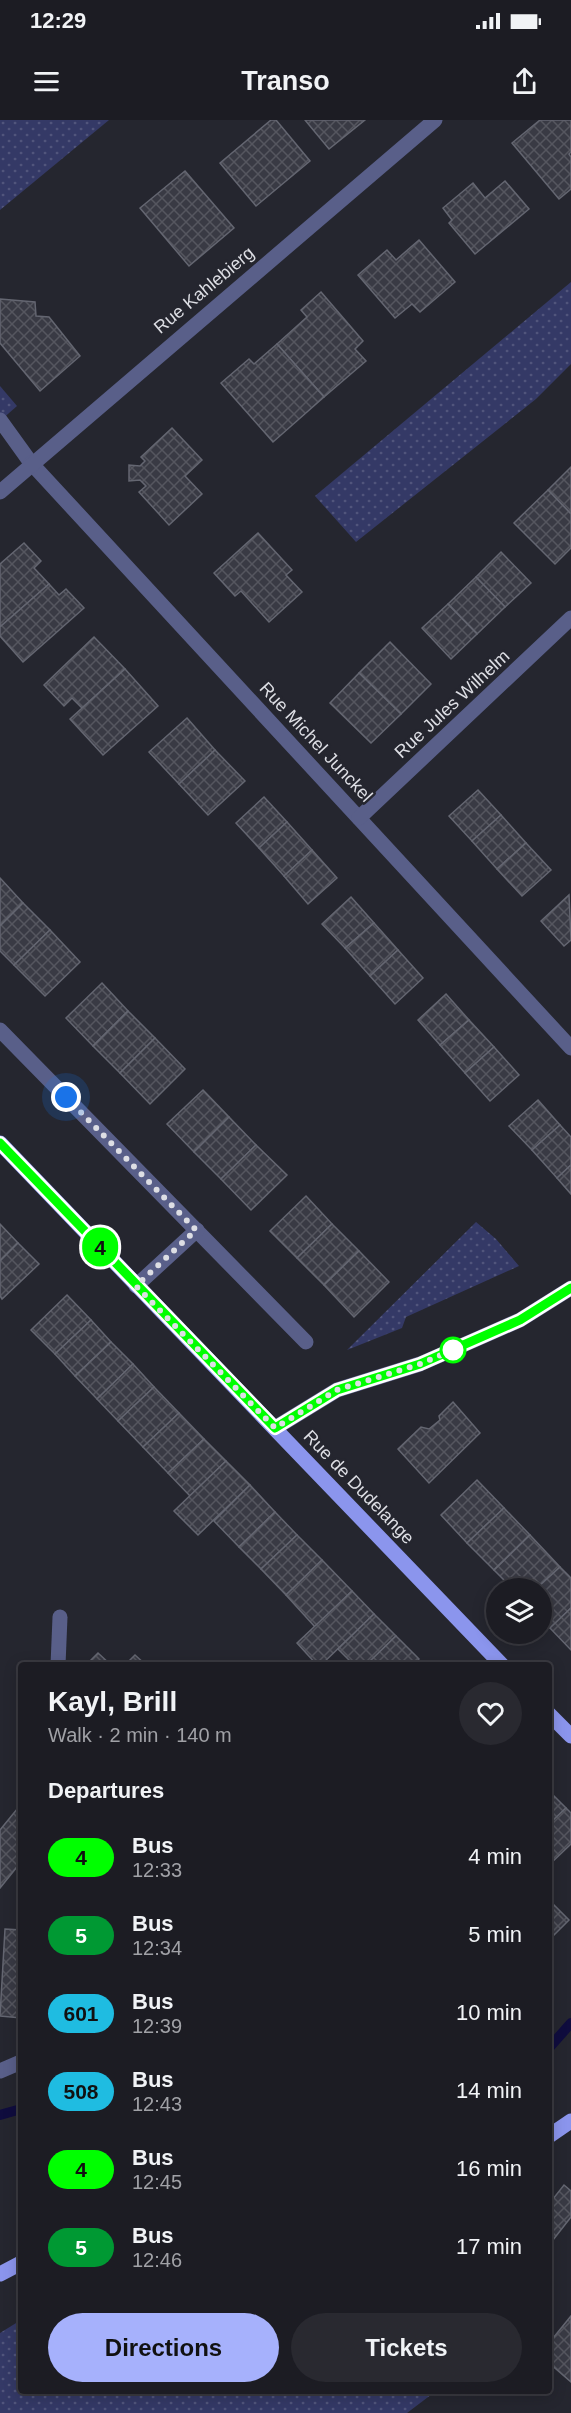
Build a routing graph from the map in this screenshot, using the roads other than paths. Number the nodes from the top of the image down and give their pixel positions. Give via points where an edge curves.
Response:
1 (435, 120) edge
2 (0, 420) edge
3 (31, 463) junction
4 (0, 492) edge
5 (571, 618) edge
6 (359, 818) junction
7 (0, 1030) edge
8 (571, 1048) edge
9 (0, 1143) edge
10 (196, 1230) junction
11 (136, 1286) junction
12 (571, 1288) edge
13 (306, 1342) dead end
14 (275, 1428) junction
15 (60, 1617) dead end
16 (58, 1662) edge
17 (499, 1662) edge
18 (552, 1717) edge
19 (571, 1737) edge
20 (18, 2063) edge
21 (0, 2071) edge
22 (571, 2121) edge
23 (552, 2134) edge
24 (18, 2265) edge
25 (0, 2274) edge

1 - 3 street, Rue Kahlebierg
2 - 3 street, Rue Michel Junckel
3 - 4 street, Rue Kahlebierg
3 - 6 street, Rue Michel Junckel
5 - 6 street, Rue Jules Wilhelm
6 - 8 street, Rue Michel Junckel
7 - 10 street
9 - 11 main road, Rue de Dudelange
10 - 11 street
10 - 13 street
11 - 14 main road, Rue de Dudelange
12 - 14 street via 520,1320 420,1364 337,1390
14 - 17 main road, Rue de Dudelange
15 - 16 street
18 - 19 main road
20 - 21 street
22 - 23 main road
24 - 25 main road

